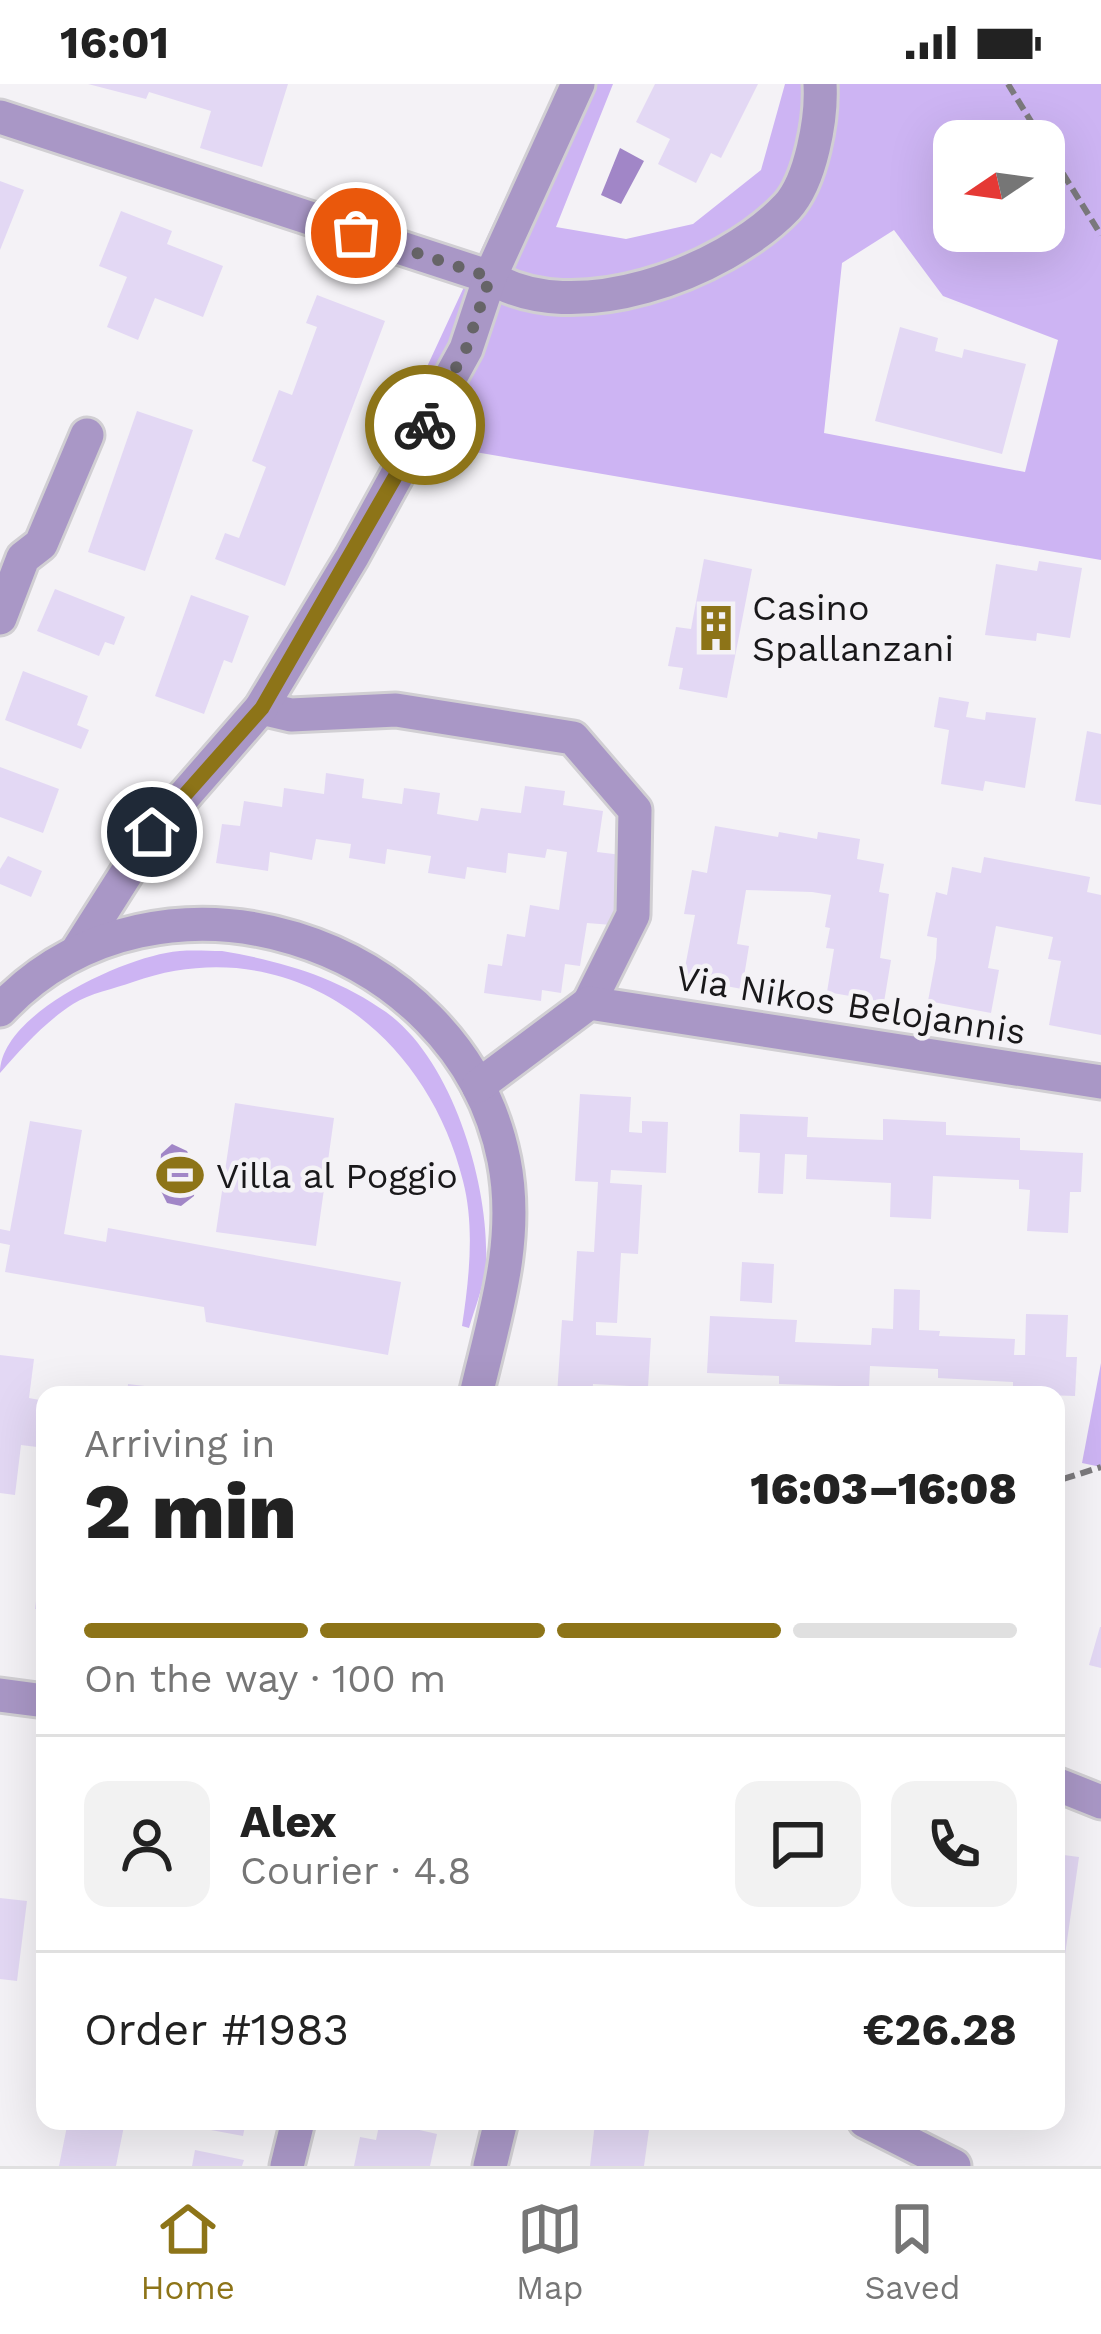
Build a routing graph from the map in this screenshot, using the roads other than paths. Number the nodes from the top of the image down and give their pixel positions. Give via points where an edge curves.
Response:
1 (578, 84) edge
2 (820, 84) edge
3 (0, 117) edge
4 (490, 277) junction
5 (87, 435) dead end
6 (12, 554) edge
7 (0, 618) edge
8 (262, 708) junction
9 (79, 949) junction
10 (589, 1003) junction
11 (0, 1010) edge
12 (1101, 1082) edge
13 (478, 1087) junction
14 (478, 1386) edge
15 (0, 1694) edge
16 (36, 1700) edge
17 (1065, 1788) edge
18 (1101, 1802) edge
19 (296, 2130) edge
20 (499, 2130) edge
21 (883, 2130) edge
22 (287, 2166) edge
23 (490, 2166) edge
24 (954, 2166) edge

1 - 4 street
2 - 4 street via 822,123 790,205 718,258 608,298 516,294
3 - 4 street
4 - 8 street via 466,349
5 - 6 street via 41,544
6 - 7 street
8 - 9 street via 152,832
8 - 10 street via 291,715 396,710 573,738 635,810 633,915
9 - 11 street
9 - 13 street via 178,923 219,922 311,941 421,1010
10 - 12 street, Via Nikos Belojannis
10 - 13 street
13 - 14 street via 504,1160 510,1210 508,1257
15 - 16 street
17 - 18 street
19 - 22 street
20 - 23 street
21 - 24 street

